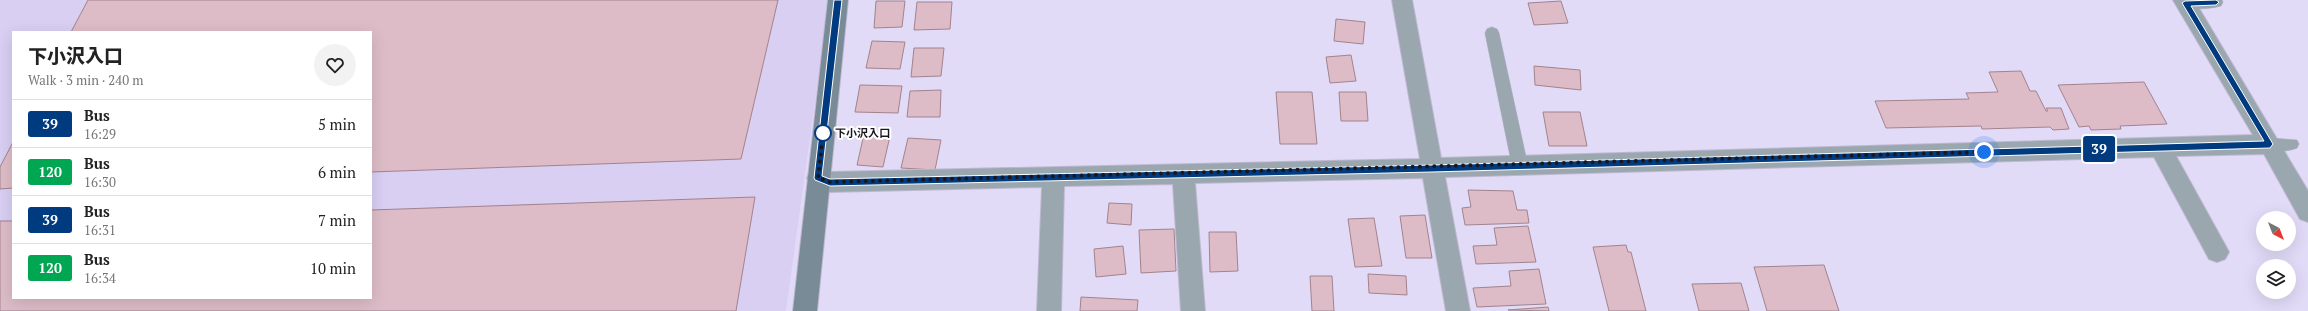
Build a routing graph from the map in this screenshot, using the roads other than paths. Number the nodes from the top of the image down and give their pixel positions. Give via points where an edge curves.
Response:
1 (838, 0) edge
2 (1402, 0) edge
3 (2184, 2) edge
4 (2216, 2) dead end
5 (1492, 33) dead end
6 (2270, 144) junction
7 (2292, 144) dead end
8 (2160, 147) junction
9 (1520, 166) junction
10 (1432, 168) junction
11 (1183, 174) junction
12 (1053, 177) junction
13 (818, 178) junction
14 (2308, 212) edge
15 (2217, 252) dead end
16 (805, 311) edge
17 (1049, 311) edge
18 (1193, 311) edge
19 (1458, 311) edge

1 - 13 street
2 - 10 street
3 - 4 lane
3 - 6 street
5 - 9 lane
6 - 7 lane
6 - 8 street
6 - 14 street
8 - 9 street
8 - 15 street
9 - 10 street
10 - 11 street
10 - 19 street
11 - 12 street
11 - 18 street
12 - 13 street via 830,182
12 - 17 street
13 - 16 street via 819,189

